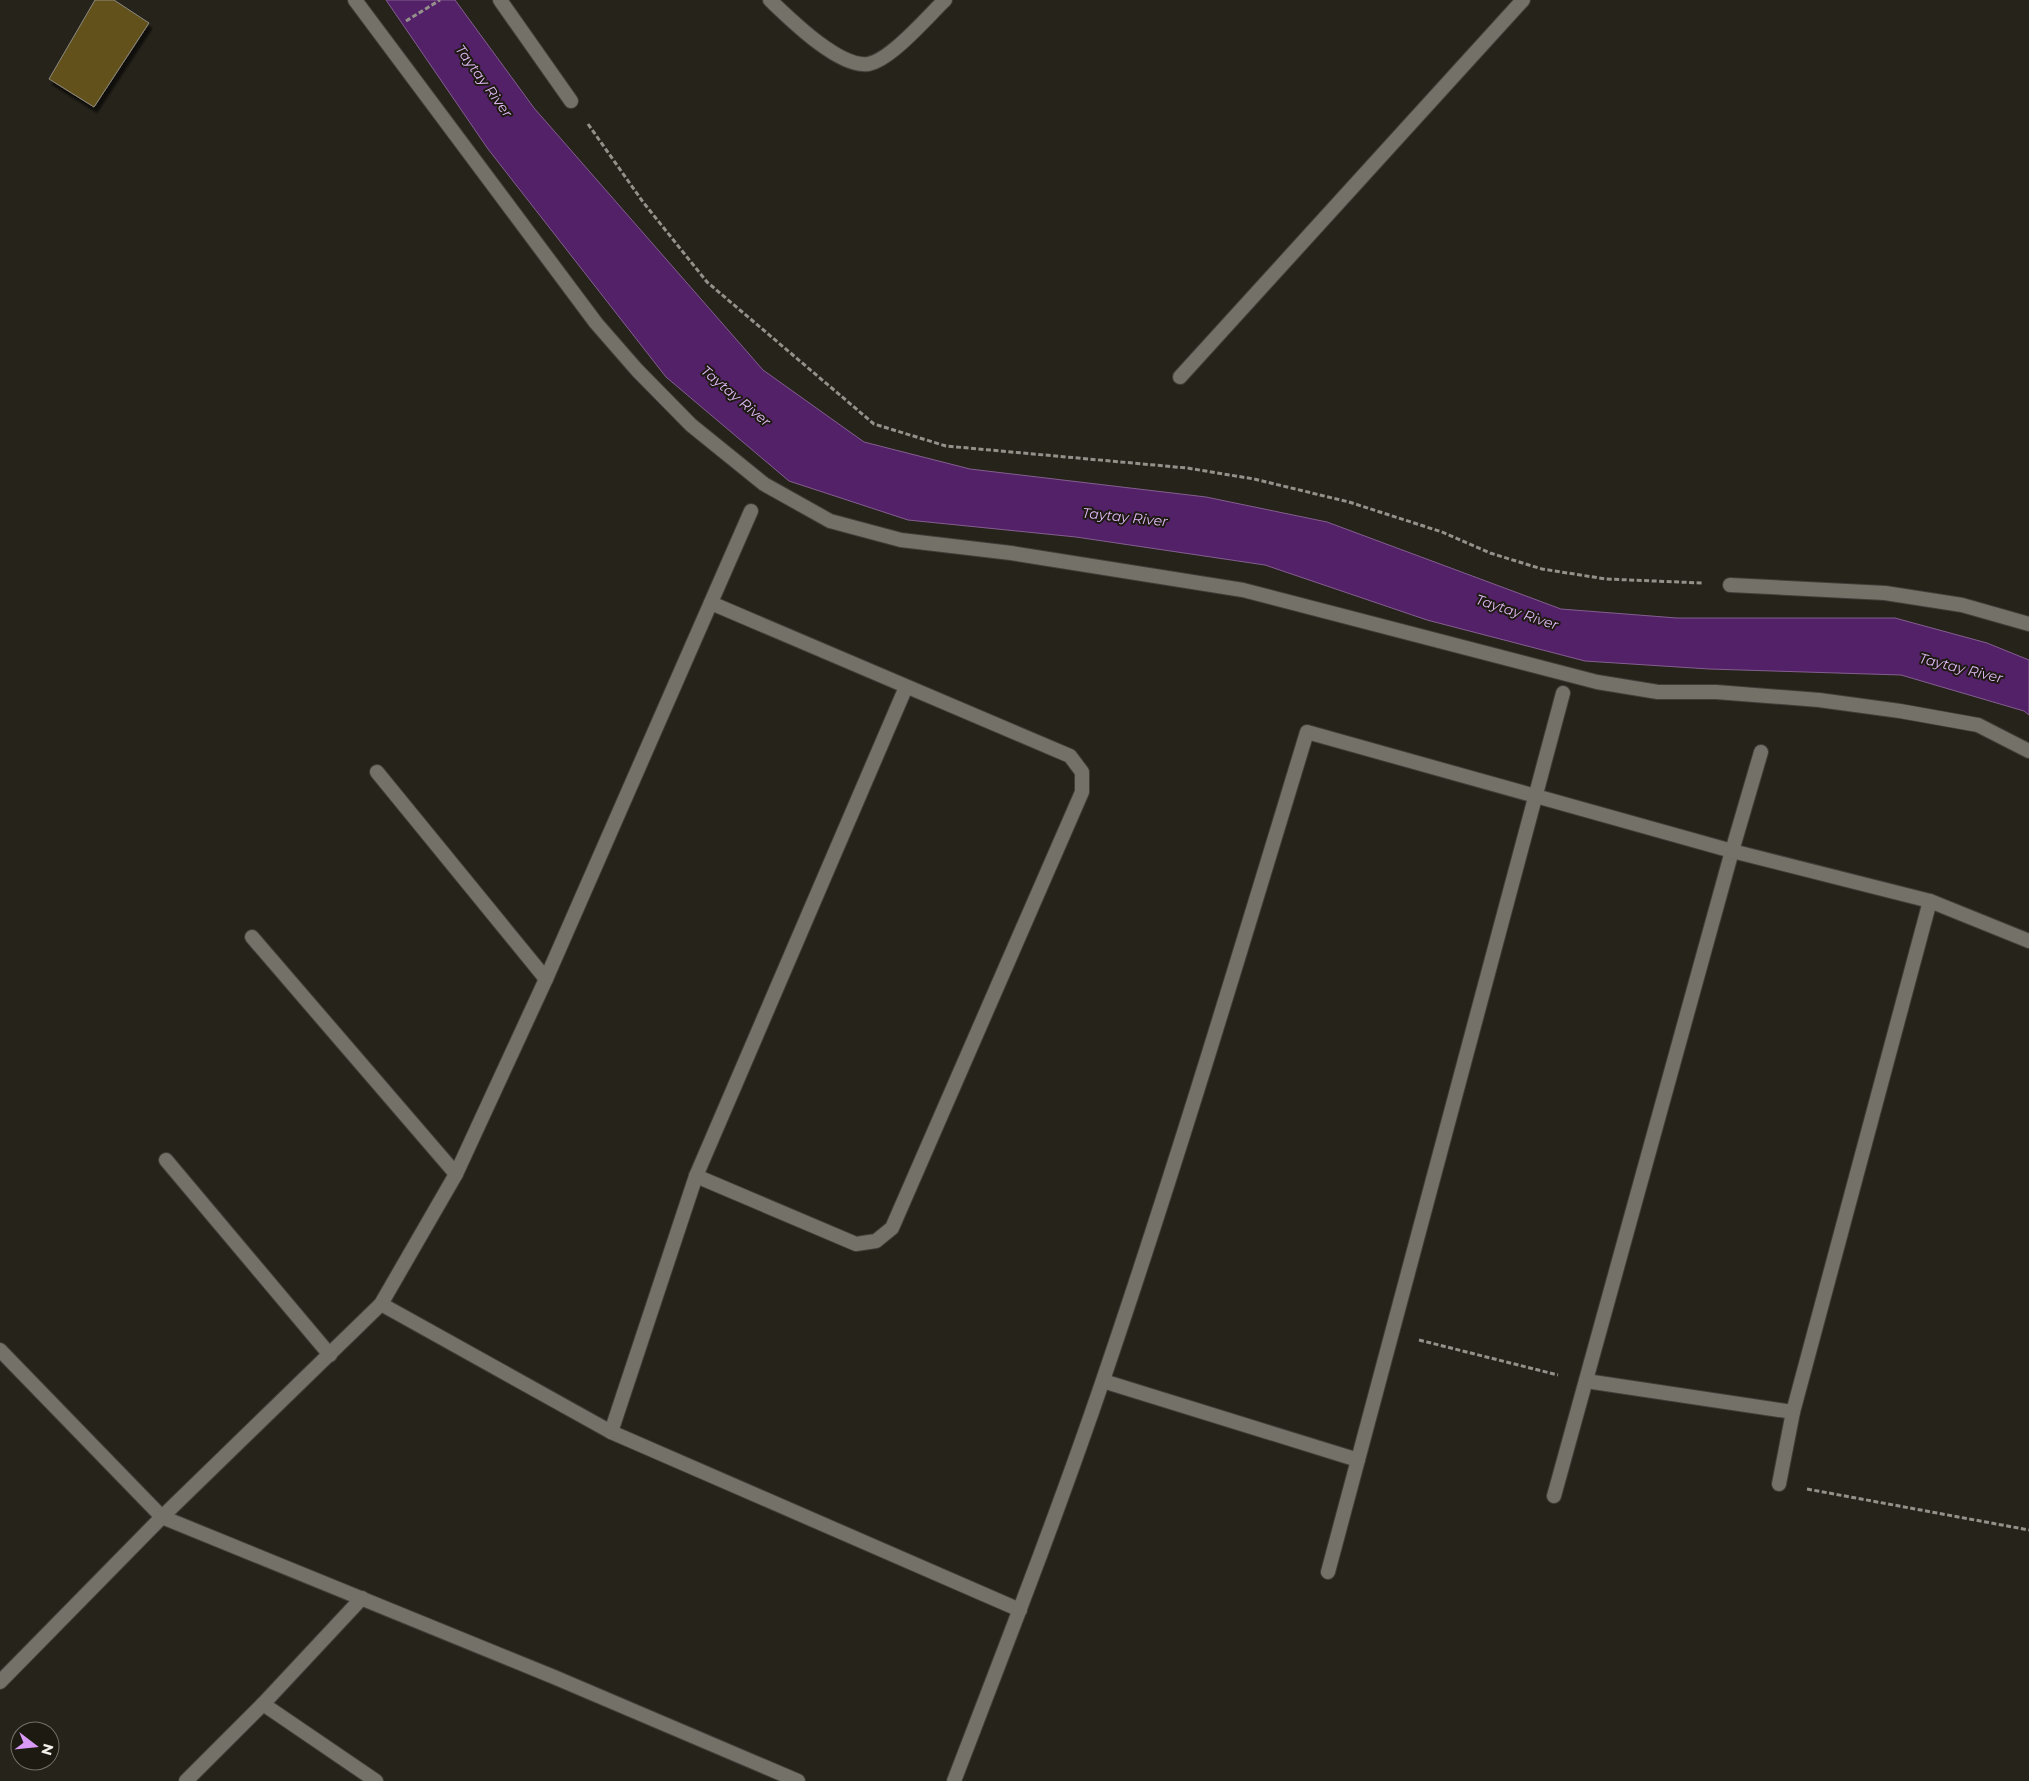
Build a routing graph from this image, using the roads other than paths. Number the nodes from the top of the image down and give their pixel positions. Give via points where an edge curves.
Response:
1 (355, 0) edge
2 (500, 0) edge
3 (770, 0) edge
4 (945, 0) edge
5 (1522, 0) edge
6 (571, 101) road end
7 (1180, 377) dead end
8 (751, 511) dead end
9 (1730, 585) road end
10 (711, 603) junction
11 (2029, 624) edge
12 (906, 687) junction
13 (1564, 693) dead end
14 (2029, 751) edge
15 (1761, 752) dead end
16 (377, 772) dead end
17 (1536, 796) junction
18 (1732, 851) junction
19 (1930, 901) junction
20 (252, 938) dead end
21 (2029, 941) edge
22 (546, 979) junction
23 (166, 1160) dead end
24 (456, 1174) junction
25 (696, 1176) junction
26 (381, 1304) junction
27 (0, 1350) edge
28 (330, 1355) junction
29 (1102, 1381) junction
30 (1586, 1381) junction
31 (1793, 1412) junction
32 (611, 1432) junction
33 (1358, 1460) junction
34 (1779, 1484) road end
35 (1554, 1496) dead end
36 (162, 1518) junction
37 (1328, 1572) dead end
38 (362, 1598) junction
39 (1020, 1610) junction
40 (0, 1682) edge
41 (263, 1704) junction
42 (186, 1781) edge
43 (376, 1781) edge
44 (798, 1781) edge
45 (954, 1781) edge

1 - 14 street via 590,315 637,370 691,425 764,484 830,521 901,540 1011,553 1243,590 1597,682 1658,692 1716,692 1819,700 1978,725
2 - 6 street
3 - 4 street via 832,53 868,64 891,53
5 - 7 street
8 - 10 street
9 - 11 street via 1885,593 1962,605
10 - 12 street
10 - 22 street
12 - 25 street
12 - 25 street via 1070,756 1082,772 1082,792 892,1228 876,1241 856,1244
13 - 17 street
15 - 18 street
16 - 22 street
17 - 18 street
17 - 29 street via 1307,732 1166,1190
17 - 33 street
18 - 19 street
18 - 30 street
19 - 21 street
19 - 31 street
20 - 24 street
22 - 24 street
23 - 28 street
24 - 26 street
25 - 32 street
26 - 28 street
26 - 32 street
27 - 36 street
28 - 36 street
29 - 33 street
29 - 39 street
30 - 31 street
30 - 35 street
31 - 34 street
32 - 39 street
33 - 37 street
36 - 38 street
36 - 40 street
38 - 41 street
38 - 44 street
39 - 45 street
41 - 42 street
41 - 43 street

